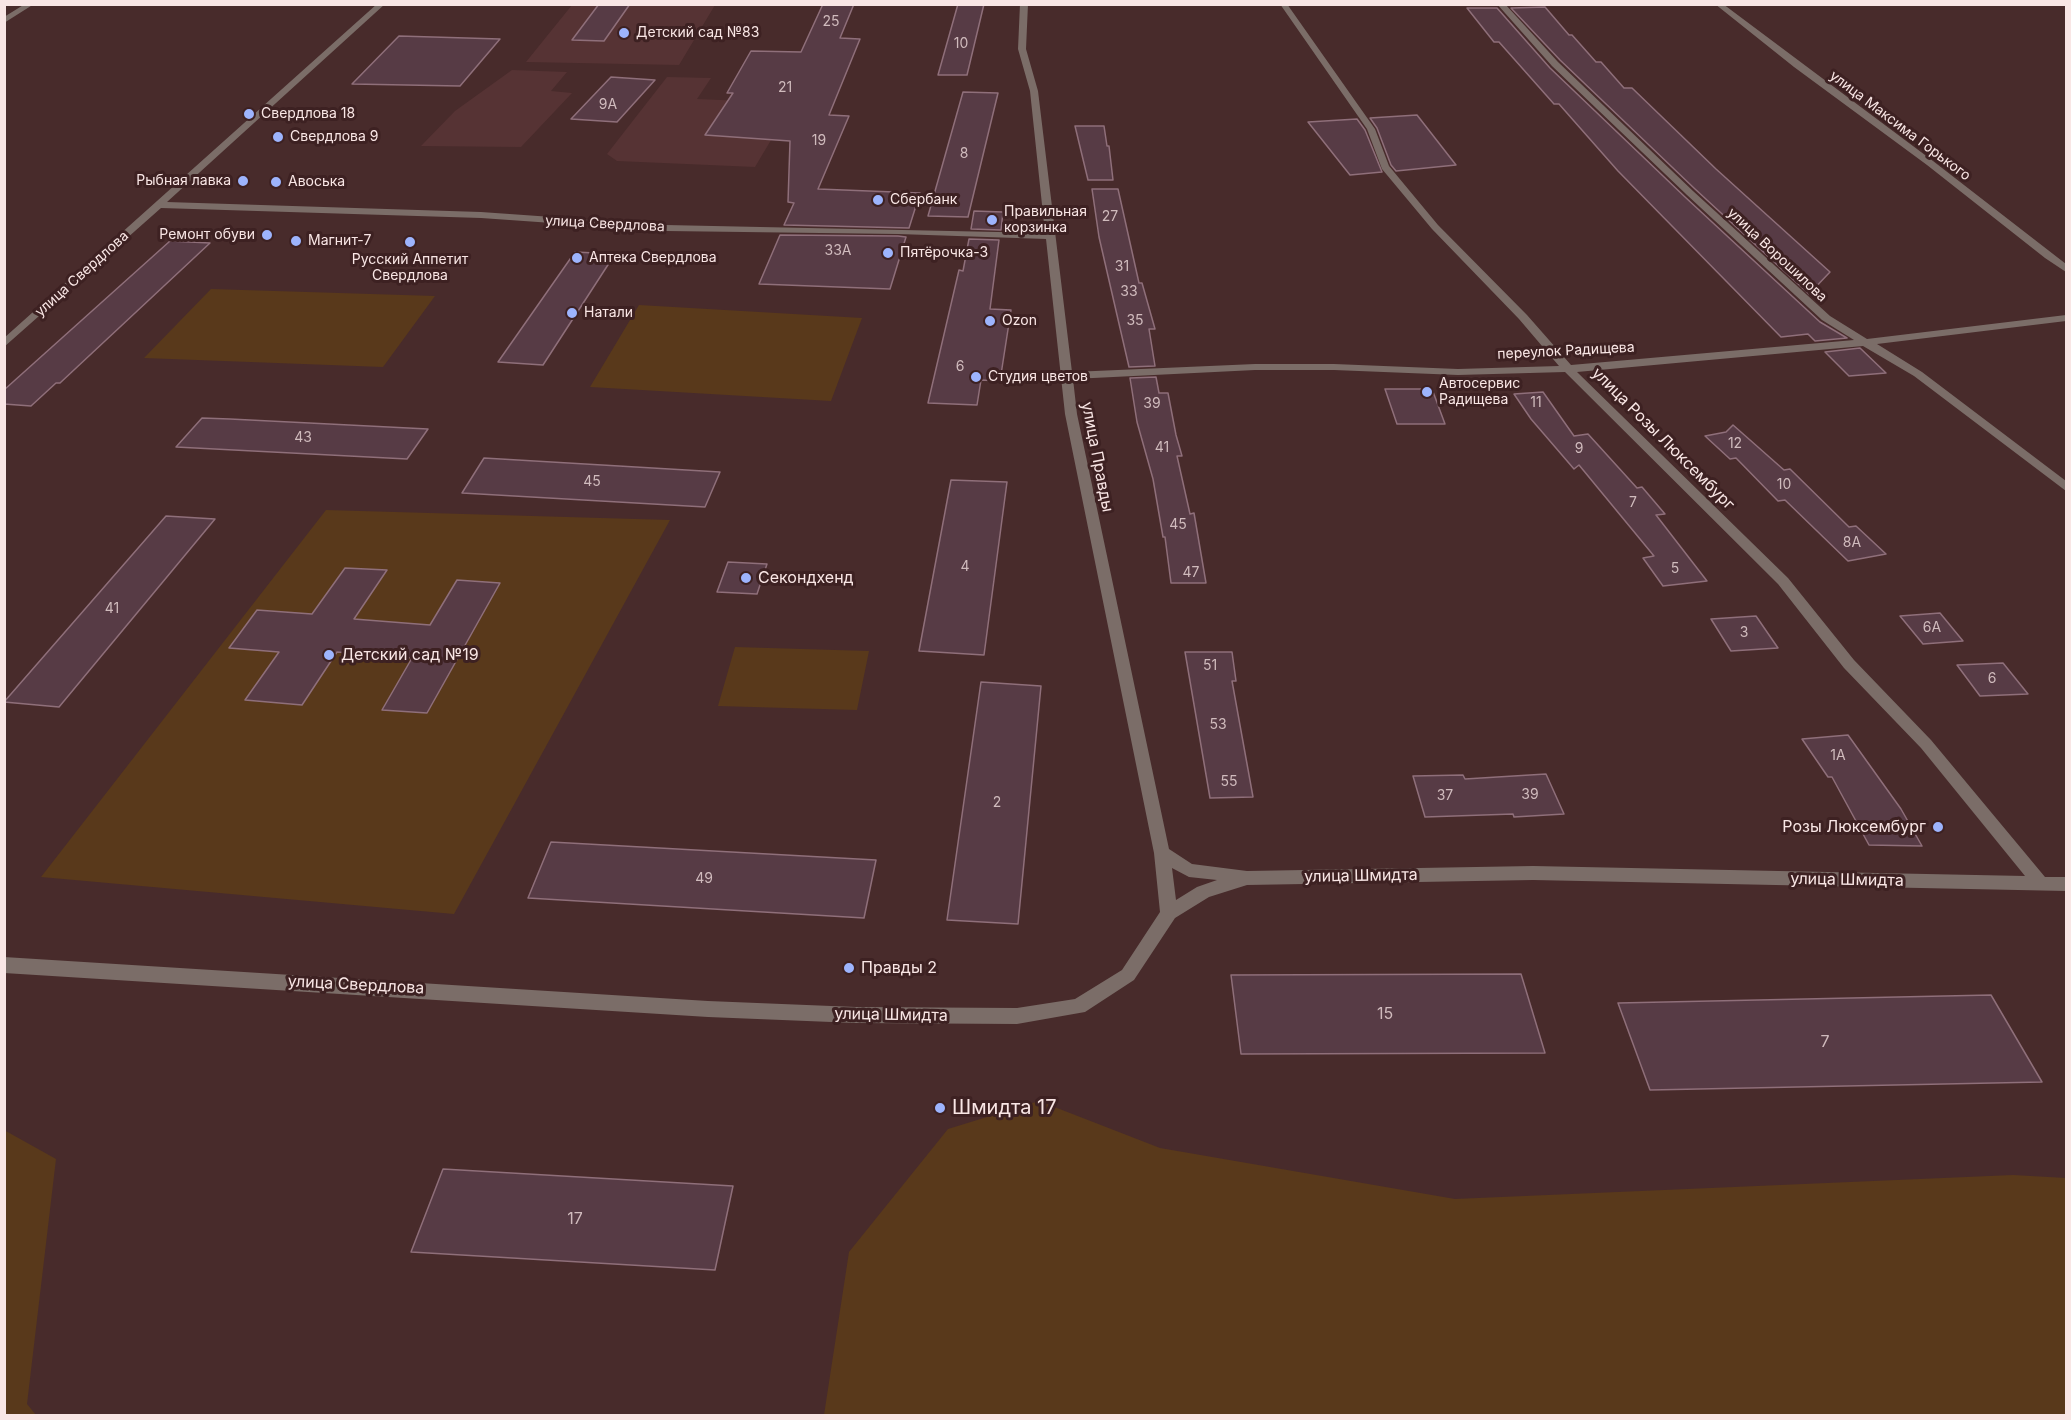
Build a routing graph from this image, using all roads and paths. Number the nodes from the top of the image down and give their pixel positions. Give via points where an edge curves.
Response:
1 (31, 4) edge
2 (382, 4) edge
3 (1024, 4) edge
4 (1283, 4) edge
5 (1500, 4) edge
6 (1718, 4) edge
7 (4, 21) edge
8 (160, 206) junction
9 (1050, 236) junction
10 (2067, 269) edge
11 (2067, 318) edge
12 (1866, 342) junction
13 (4, 344) edge
14 (1568, 369) junction
15 (1066, 376) junction
16 (2067, 487) edge
17 (1162, 853) junction
18 (1247, 878) junction
19 (2040, 883) junction
20 (2067, 884) edge
21 (1168, 913) junction
22 (4, 965) edge
23 (708, 1009) joint

1 - 7 street
2 - 8 street, улица Свердлова
3 - 9 street, улица Правды via 1020,43 1034,91
4 - 14 street, улица Розы Люксембург via 1371,129 1385,167 1435,227
5 - 12 street, улица Ворошилова via 1555,64 1690,193 1826,318
6 - 10 street, улица Максима Горького
8 - 9 street, улица Свердлова via 481,215 666,228
8 - 13 street, улица Свердлова
9 - 15 street, улица Правды
11 - 12 street, переулок Радищева
12 - 14 street, переулок Радищева
12 - 16 street, улица Ворошилова via 1918,374
14 - 15 street, переулок Радищева via 1458,372 1255,367
14 - 19 street, улица Розы Люксембург via 1783,581 1849,664 1926,744
15 - 17 street, улица Правды
17 - 18 street via 1190,870
17 - 21 street, улица Правды
18 - 19 street, улица Шмидта via 1533,873
18 - 21 street, улица Шмидта via 1203,892
19 - 20 street, улица Шмидта
21 - 23 street, улица Шмидта via 1128,975 1079,1006 1017,1016
22 - 23 street, улица Свердлова

